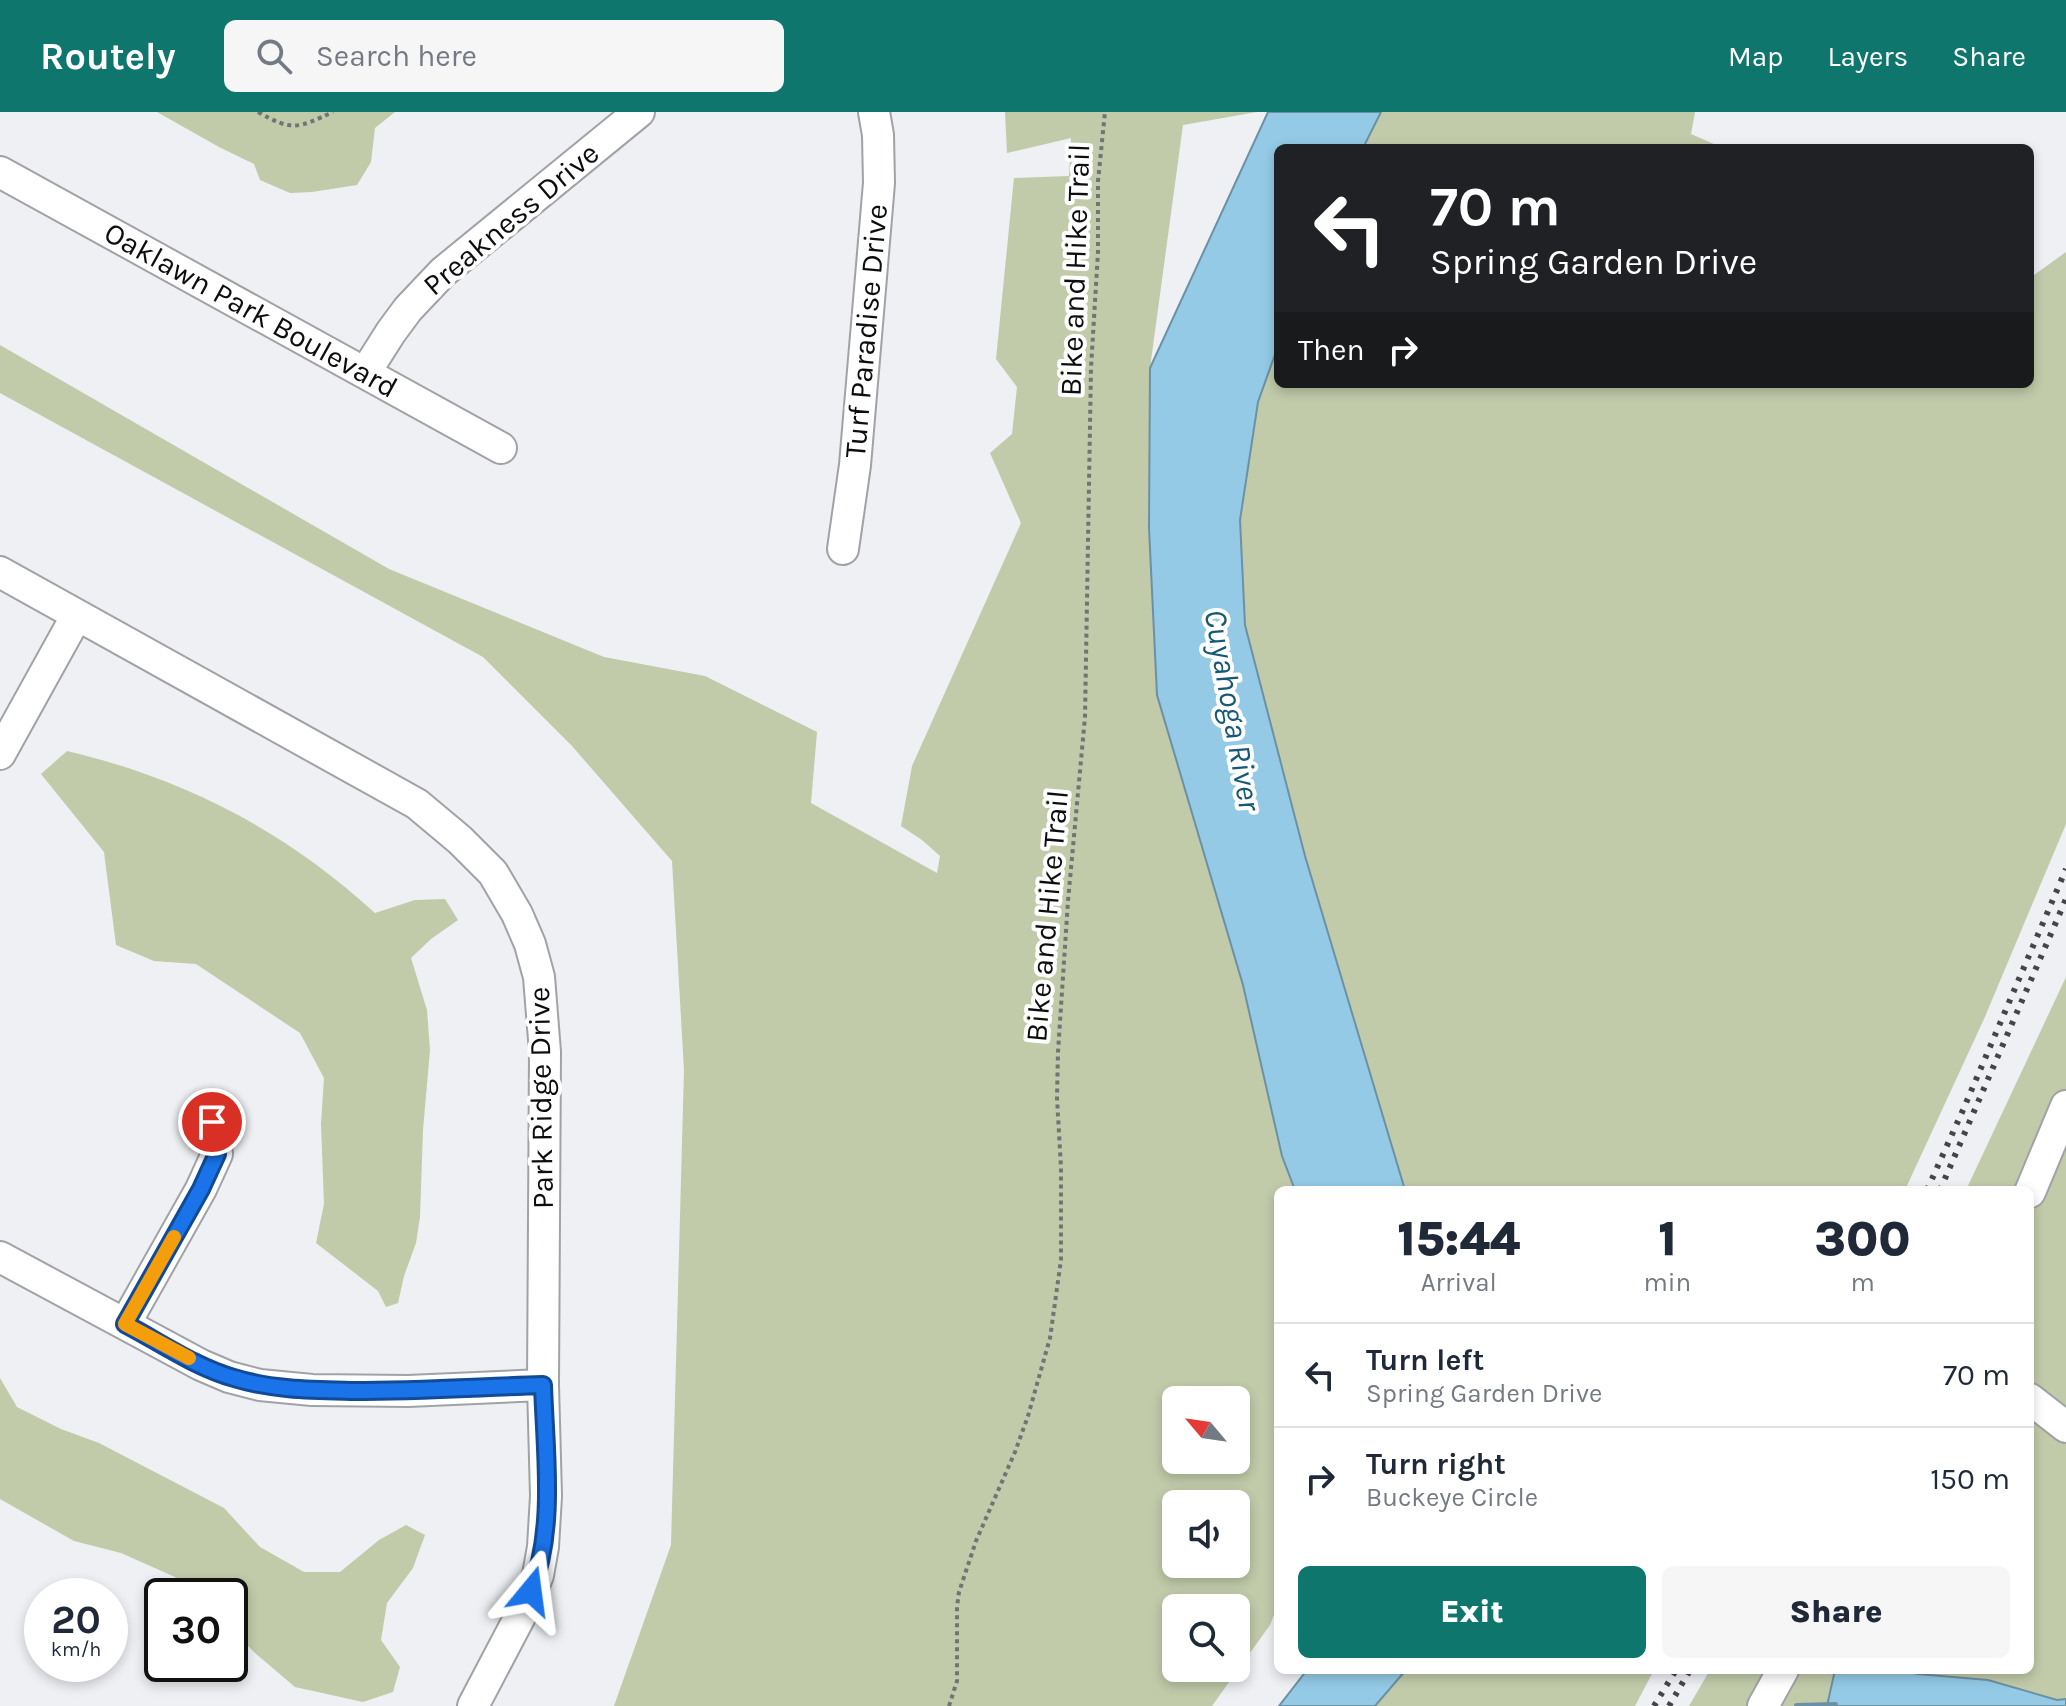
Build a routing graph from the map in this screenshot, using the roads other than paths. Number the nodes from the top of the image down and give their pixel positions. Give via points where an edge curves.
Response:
1 (639, 112) edge
2 (874, 112) edge
3 (0, 172) edge
4 (365, 373) junction
5 (501, 448) dead end
6 (843, 549) dead end
7 (0, 572) edge
8 (77, 615) junction
9 (0, 754) edge
10 (2066, 1106) edge
11 (212, 1122) dead end
12 (2033, 1186) edge
13 (0, 1257) edge
14 (125, 1324) junction
15 (543, 1385) junction
16 (2034, 1402) edge
17 (2066, 1427) edge
18 (1781, 1674) edge
19 (473, 1706) edge
20 (1763, 1706) edge

1 - 4 street, Preakness Drive via 443,272 408,309
2 - 6 street, Turf Paradise Drive via 879,183
3 - 4 street, Oaklawn Park Boulevard
4 - 5 street, Oaklawn Park Boulevard
7 - 8 street, Park Ridge Drive
8 - 9 street
8 - 15 street, Park Ridge Drive via 417,804 493,873 517,914 539,977 545,1052
10 - 12 street
11 - 14 street via 217,1154
13 - 14 street
14 - 15 street via 201,1365 260,1385 408,1391
15 - 19 street, Park Ridge Drive via 546,1496 538,1575
16 - 17 street
18 - 20 street

